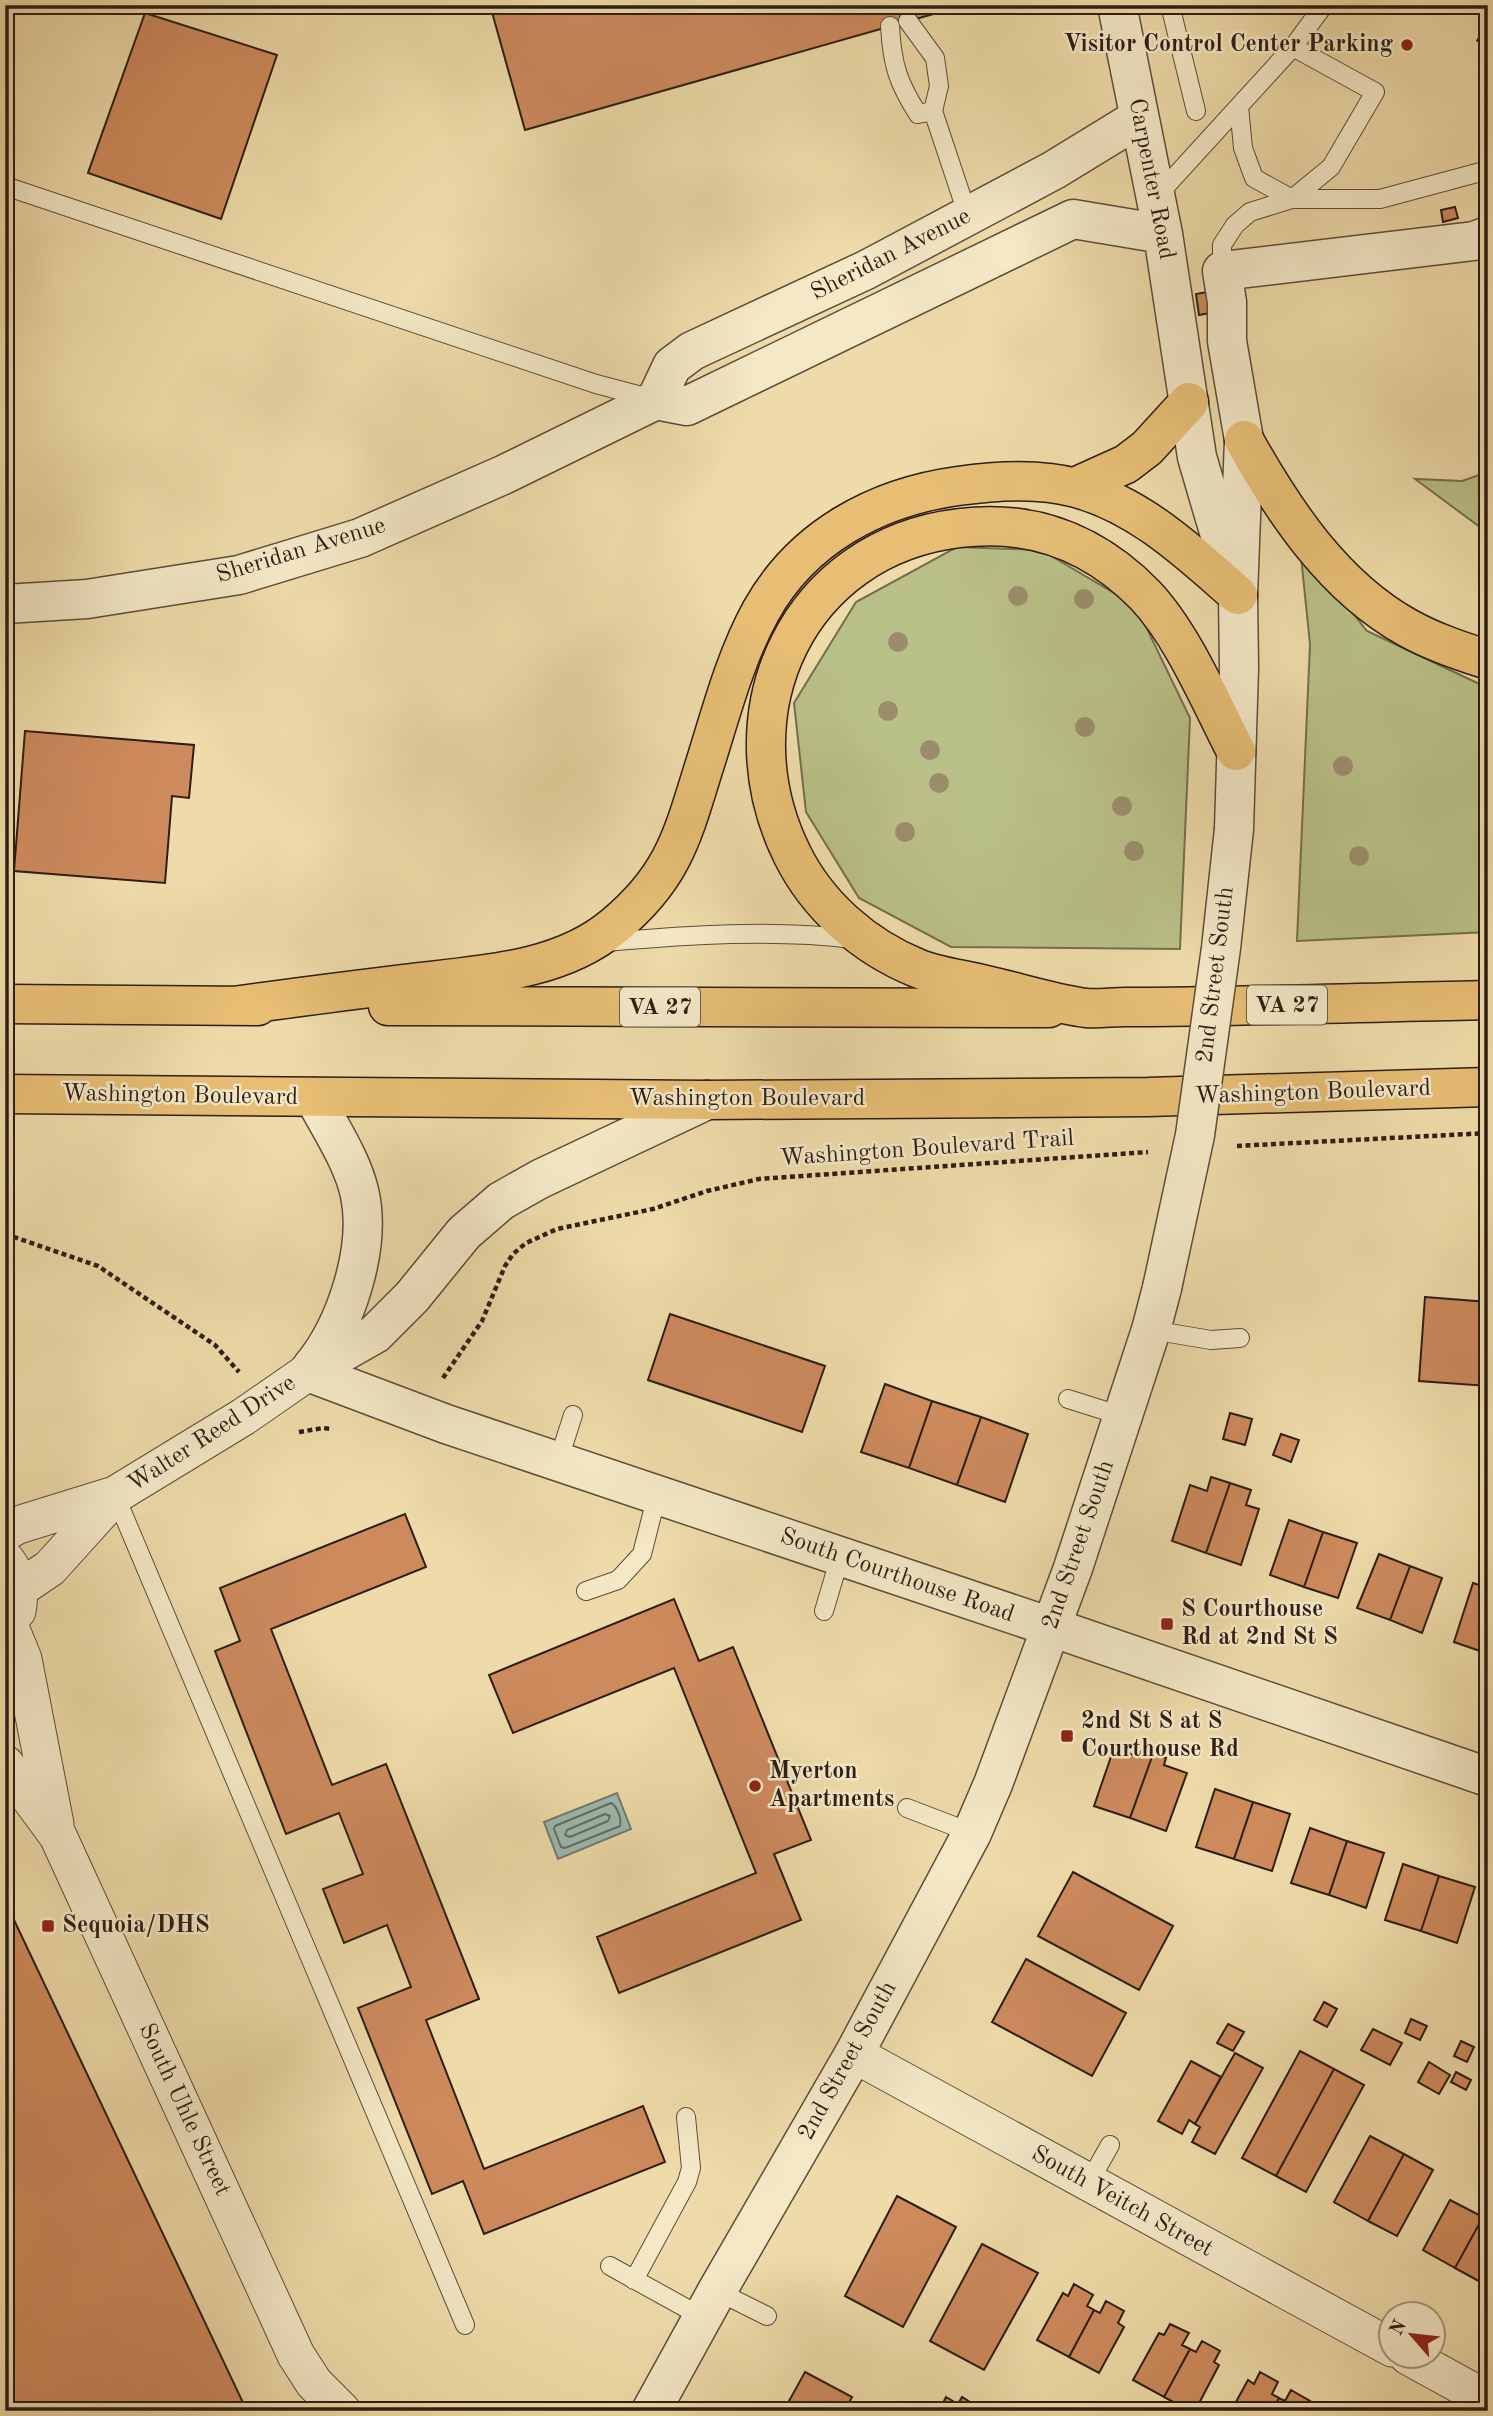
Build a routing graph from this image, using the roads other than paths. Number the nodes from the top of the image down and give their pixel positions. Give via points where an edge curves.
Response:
1 (1117, 5) edge
2 (1170, 5) edge
3 (1324, 5) edge
4 (908, 21) dead end
5 (890, 26) dead end
6 (1293, 47) junction
7 (1239, 106) junction
8 (933, 111) junction
9 (1196, 111) dead end
10 (1139, 118) junction
11 (1488, 170) edge
12 (5, 186) edge
13 (1292, 199) junction
14 (968, 216) junction
15 (1159, 217) junction
16 (1488, 236) edge
17 (1222, 271) junction
18 (1182, 354) joint
19 (656, 400) junction
20 (1189, 402) junction
21 (1244, 440) junction
22 (1074, 487) junction
23 (1238, 595) junction
24 (5, 604) edge
25 (1488, 660) edge
26 (1236, 751) junction
27 (868, 940) junction
28 (588, 944) junction
29 (1488, 1000) edge
30 (5, 1004) edge
31 (234, 1006) junction
32 (1086, 1008) junction
33 (1488, 1087) edge
34 (5, 1094) edge
35 (107, 1095) junction
36 (314, 1097) junction
37 (707, 1100) junction
38 (5, 1116) edge
39 (1151, 1330) junction
40 (1240, 1338) dead end
41 (308, 1372) junction
42 (1068, 1399) dead end
43 (573, 1415) dead end
44 (1122, 1416) junction
45 (558, 1462) junction
46 (115, 1495) junction
47 (657, 1495) junction
48 (5, 1532) edge
49 (840, 1557) junction
50 (12, 1574) edge
51 (586, 1591) dead end
52 (824, 1611) dead end
53 (1051, 1627) junction
54 (8, 1630) edge
55 (5, 1764) edge
56 (1488, 1777) edge
57 (907, 1808) dead end
58 (972, 1833) junction
59 (58, 1836) junction
60 (853, 2054) junction
61 (686, 2116) dead end
62 (1110, 2145) dead end
63 (1088, 2184) junction
64 (610, 2266) dead end
65 (634, 2280) junction
66 (709, 2304) junction
67 (767, 2316) dead end
68 (465, 2325) dead end
69 (1378, 2341) edge
70 (1432, 2370) edge
71 (1488, 2400) edge
72 (341, 2411) edge
73 (651, 2411) edge

1 - 10 street, Carpenter Road
2 - 9 lane
3 - 6 lane
4 - 8 lane via 935,58 939,86
5 - 8 lane via 900,87 918,114
6 - 7 lane
6 - 13 lane via 1375,92 1331,167
7 - 13 lane via 1243,148 1254,178
7 - 15 lane
8 - 14 lane
10 - 14 street, Sheridan Avenue
10 - 15 street, Carpenter Road
11 - 13 lane via 1380,200
12 - 19 lane via 596,384
13 - 17 lane via 1250,212 1235,225 1222,246
14 - 19 street, Sheridan Avenue via 866,270 692,351 672,366
15 - 18 street, Carpenter Road
15 - 19 street, Sheridan Avenue via 1073,219 687,406
16 - 17 street
17 - 21 street, 2nd Street South via 1227,341
18 - 20 street, 2nd Street South
19 - 24 street, Sheridan Avenue via 360,538 239,575 87,600
20 - 22 highway via 1126,464
20 - 23 street, 2nd Street South via 1197,457
21 - 23 street, 2nd Street South
21 - 25 highway via 1286,510 1340,575 1407,627
22 - 23 highway via 1155,526
22 - 28 highway via 1012,482 909,496 852,519 801,557 761,610 740,657 672,861 636,906
23 - 26 street, 2nd Street South
26 - 27 highway via 1165,622 1148,598 1104,561 1056,536 999,525 939,530 881,551 831,587 800,626 780,663 766,729 765,765 772,804 785,838 819,897
26 - 39 street, 2nd Street South, bridge via 1234,829 1195,1135
27 - 28 lane via 808,933
27 - 32 highway via 919,969
28 - 31 highway via 510,970
29 - 32 highway, VA 27
30 - 31 highway, VA 27
31 - 32 highway, VA 27
33 - 37 highway, Washington Boulevard via 1148,1097
34 - 35 highway, Washington Boulevard
35 - 36 highway, Washington Boulevard
35 - 38 highway
36 - 37 highway, Washington Boulevard
36 - 41 street, Walter Reed Drive via 354,1177 362,1213 352,1291 335,1333
37 - 41 street, Walter Reed Drive via 501,1202 464,1233 375,1334
39 - 40 lane via 1211,1340
39 - 44 street, 2nd Street South
41 - 45 street, South Courthouse Road
41 - 46 street, Walter Reed Drive
42 - 44 lane
43 - 45 lane
44 - 53 street, 2nd Street South
45 - 47 street, South Courthouse Road
46 - 48 street, Walter Reed Drive
46 - 50 street, Walter Reed Drive via 50,1568
46 - 68 lane
47 - 49 street, South Courthouse Road
47 - 51 lane via 642,1554 618,1580
49 - 52 lane
49 - 53 street, South Courthouse Road
50 - 54 street via 16,1615
53 - 56 street, South Courthouse Road
53 - 58 street, 2nd Street South
54 - 59 street, South Uhle Street via 23,1659
55 - 59 street, South Uhle Street
57 - 58 lane
58 - 60 street, 2nd Street South
59 - 72 street, South Uhle Street via 296,2355 314,2383
60 - 63 street, South Veitch Street
60 - 66 street, 2nd Street South
61 - 65 lane via 691,2168 687,2182
62 - 63 lane
63 - 69 street, South Veitch Street
64 - 65 lane
65 - 66 lane
66 - 67 lane
66 - 73 street, 2nd Street South
70 - 71 street

